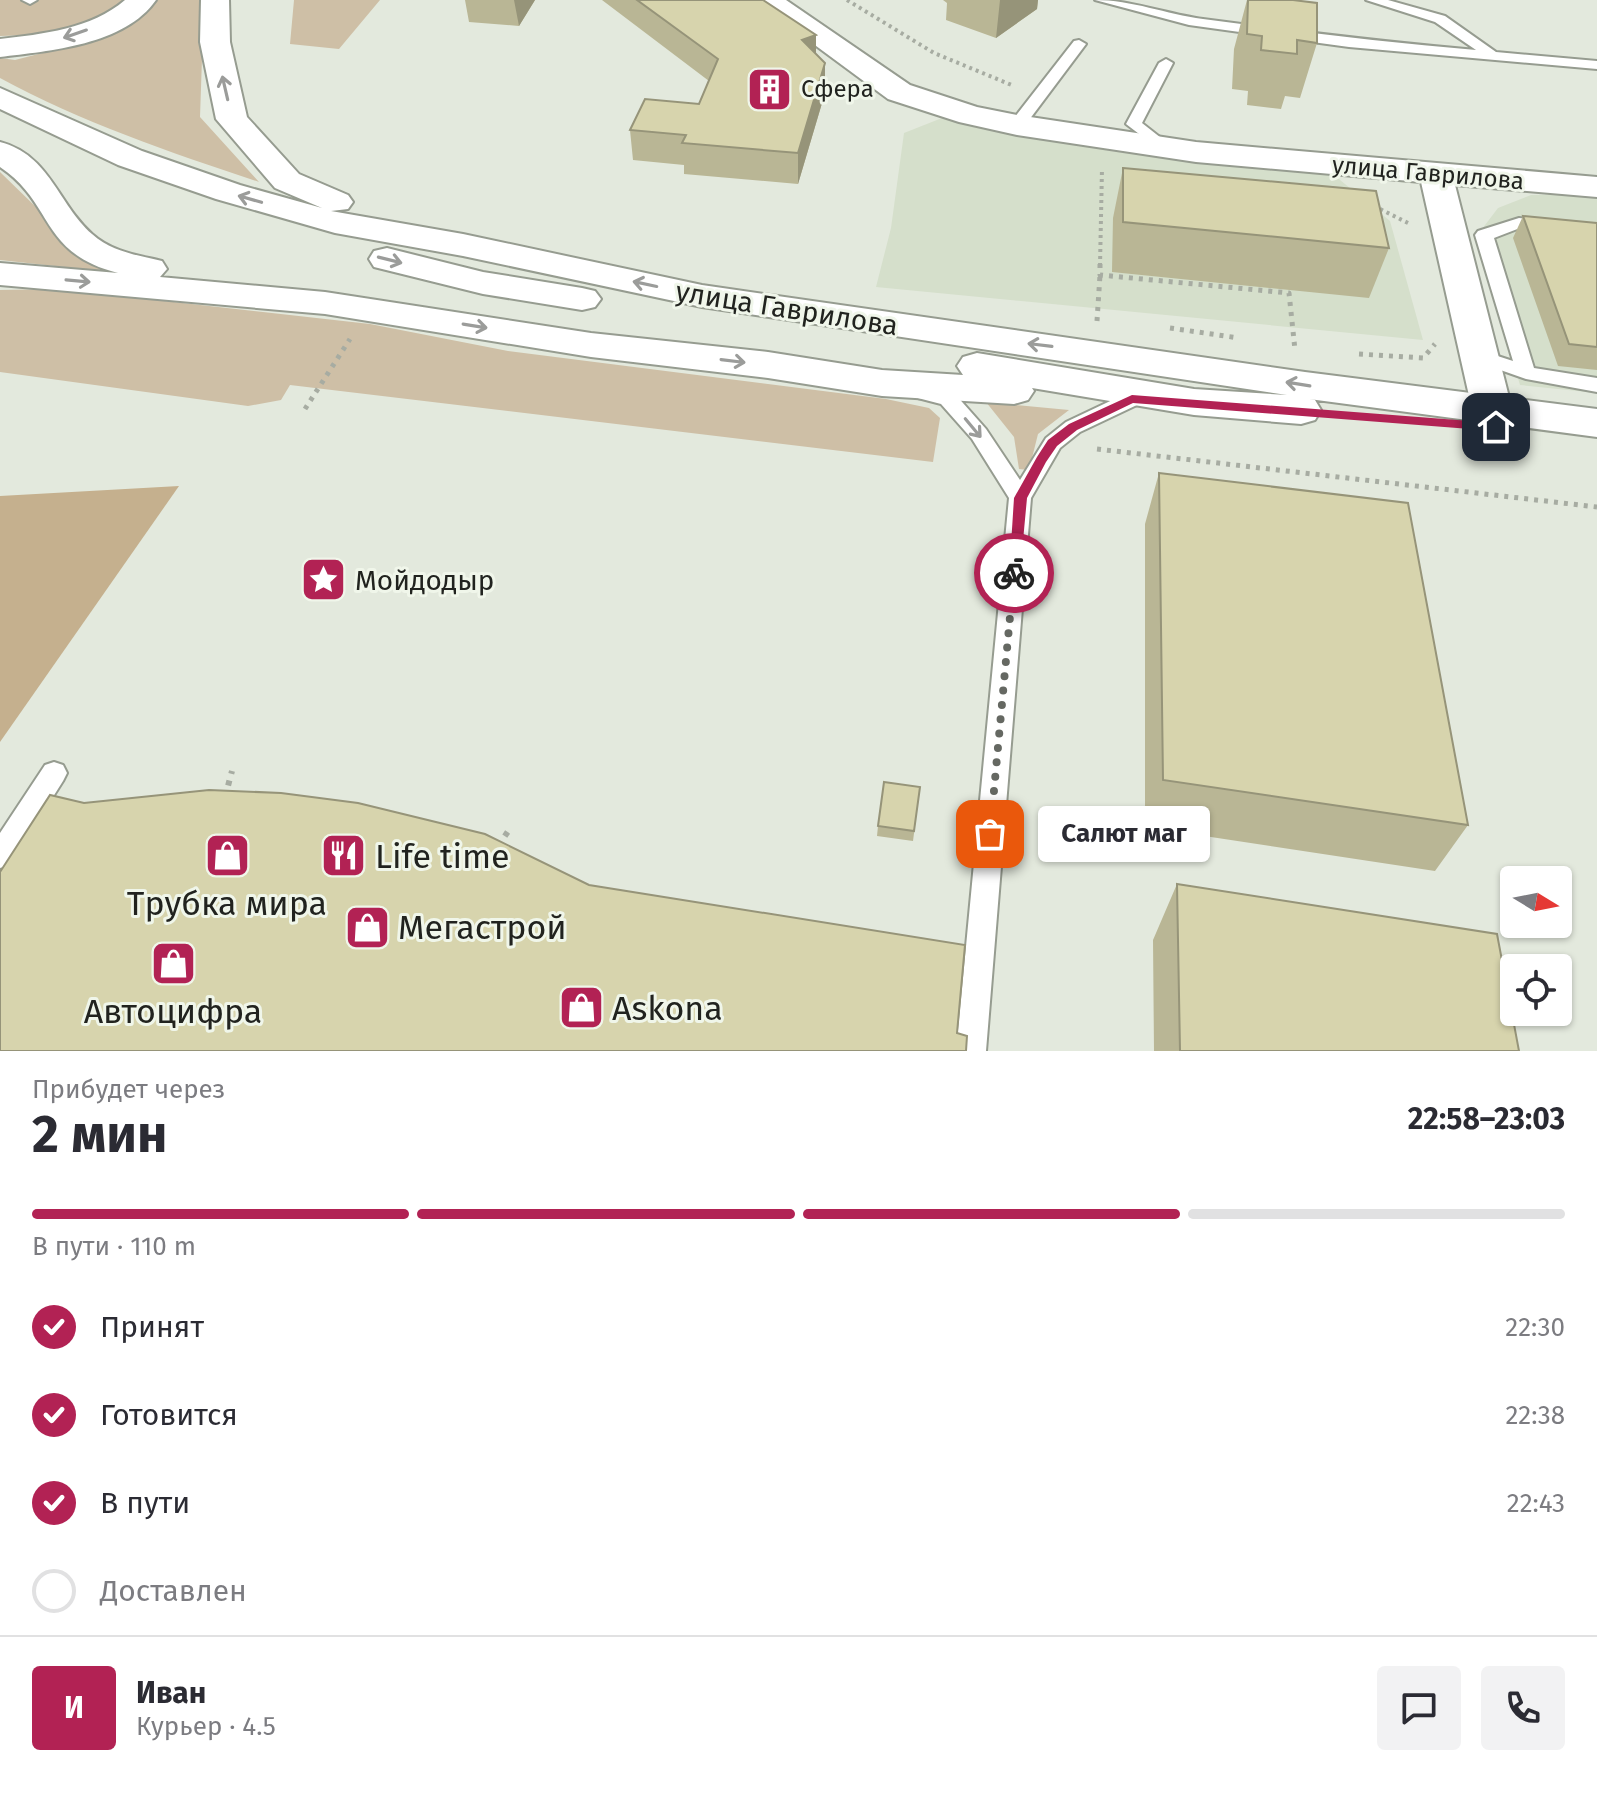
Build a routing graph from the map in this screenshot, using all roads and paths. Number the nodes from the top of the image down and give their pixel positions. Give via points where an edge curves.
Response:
1 (142, 0) edge
2 (215, 0) edge
3 (768, 0) edge
4 (847, 0) edge
5 (1102, 0) edge
6 (1373, 0) edge
7 (1079, 44) dead end
8 (0, 48) edge
9 (1494, 56) junction
10 (1166, 63) dead end
11 (1597, 65) edge
12 (0, 97) edge
13 (1040, 97) junction
14 (1017, 125) junction
15 (0, 126) edge
16 (1103, 139) junction
17 (1164, 148) junction
18 (0, 152) edge
19 (1436, 174) junction
20 (1597, 187) edge
21 (1372, 205) edge
22 (1412, 225) dead end
23 (1597, 231) edge
24 (463, 245) junction
25 (0, 274) edge
26 (1100, 275) junction
27 (325, 303) junction
28 (1082, 320) dead end
29 (1097, 321) junction
30 (1112, 323) dead end
31 (1155, 327) dead end
32 (350, 337) dead end
33 (1241, 338) dead end
34 (1437, 342) dead end
35 (1281, 348) dead end
36 (1295, 351) junction
37 (1309, 352) dead end
38 (1352, 354) dead end
39 (1479, 356) junction
40 (1526, 373) junction
41 (882, 383) junction
42 (1597, 385) edge
43 (1132, 399) junction
44 (1194, 402) junction
45 (305, 409) dead end
46 (1492, 409) junction
47 (1597, 423) edge
48 (1597, 435) edge
49 (1020, 498) junction
50 (232, 771) dead end
51 (54, 773) dead end
52 (221, 810) edge
53 (511, 827) dead end
54 (492, 854) edge
55 (0, 856) edge
56 (971, 1051) edge

1 -> 8 main road via 108,22 66,38
24 -> 2 main road via 287,181 232,119 215,42
3 - 14 main road, улица Гаврилова via 899,92
4 - 13 path via 934,53
5 - 9 lane via 1186,26 1256,23 1349,43
6 - 9 lane via 1440,19
7 - 13 lane
9 - 11 lane
10 - 17 lane via 1134,124
24 -> 12 main road, улица Гаврилова via 335,223 228,192 130,158
13 - 14 lane
14 - 16 main road, улица Гаврилова
15 -> 44 main road, улица Гаврилова via 100,177 226,217 483,283
16 - 17 main road, улица Гаврилова
16 - 26 path
17 - 19 main road, улица Гаврилова
18 - 27 main road via 34,177 71,233 99,255 129,266 237,281
19 - 20 main road, улица Гаврилова
19 - 39 main road
21 - 22 path
23 - 40 lane via 1519,223 1484,235
46 -> 24 main road, улица Гаврилова via 702,296
25 -> 27 main road
26 - 29 path
26 - 36 path via 1289,293
27 -> 41 main road
28 - 29 path
29 - 30 path
31 - 33 path
32 - 45 path
34 - 38 path via 1423,358
35 - 36 path
36 - 37 path
39 - 40 lane
39 - 46 main road
40 - 42 lane
41 - 43 main road
41 -> 49 lane via 948,399 979,434
43 - 44 main road
43 - 49 lane via 1073,427 1053,443
44 - 48 main road, улица Гаврилова
46 - 47 main road, улица Гаврилова
49 - 56 lane
50 - 52 path
51 - 55 lane
53 - 54 path

